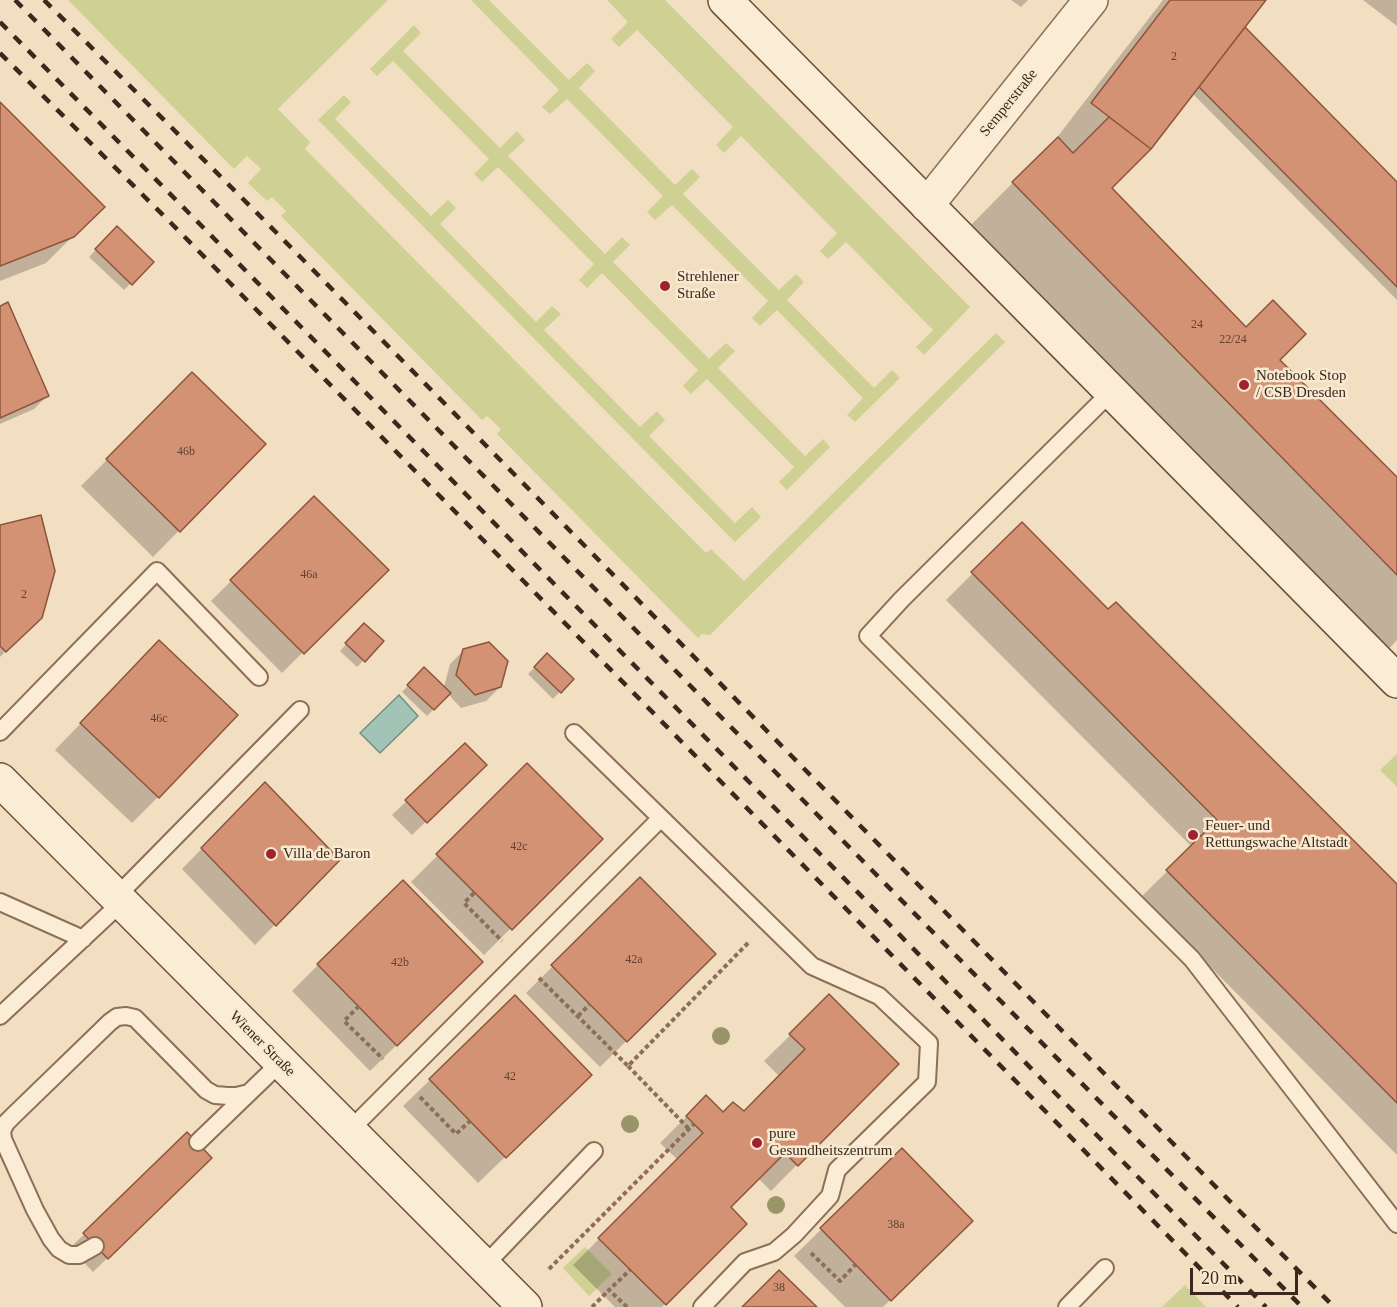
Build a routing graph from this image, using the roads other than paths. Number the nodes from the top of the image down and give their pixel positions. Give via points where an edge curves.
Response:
1 (724, 0) edge
2 (1091, 0) edge
3 (927, 205) junction
4 (1111, 392) junction
5 (260, 676) dead end
6 (1397, 681) edge
7 (300, 710) dead end
8 (0, 732) edge
9 (574, 733) dead end
10 (0, 780) edge
11 (661, 818) junction
12 (119, 899) junction
13 (0, 902) edge
14 (83, 939) junction
15 (0, 1016) edge
16 (281, 1062) junction
17 (249, 1093) junction
18 (349, 1131) junction
19 (198, 1142) dead end
20 (594, 1151) dead end
21 (1397, 1224) edge
22 (95, 1246) dead end
23 (484, 1266) junction
24 (1105, 1268) dead end
25 (525, 1307) edge
26 (702, 1307) edge
27 (1067, 1307) edge

1 - 3 street
2 - 3 street, Semperstraße
3 - 4 street
4 - 6 street
4 - 21 lane via 868,636 1192,959
5 - 8 lane via 157,571
7 - 12 lane
9 - 11 lane
10 - 12 street, Wiener Straße
11 - 18 lane
11 - 26 lane via 812,966 879,996 929,1043 927,1082 837,1170 830,1196 794,1235 774,1252 745,1262
12 - 14 lane
12 - 16 street, Wiener Straße
13 - 14 lane
14 - 15 lane
16 - 17 lane
16 - 18 street, Wiener Straße
17 - 19 lane
17 - 22 lane via 228,1096 206,1090 135,1018 126,1016 110,1022 15,1114 2,1131 3,1139 51,1239 69,1255 79,1255
18 - 23 street, Wiener Straße
20 - 23 lane
23 - 25 street, Wiener Straße
24 - 27 lane

